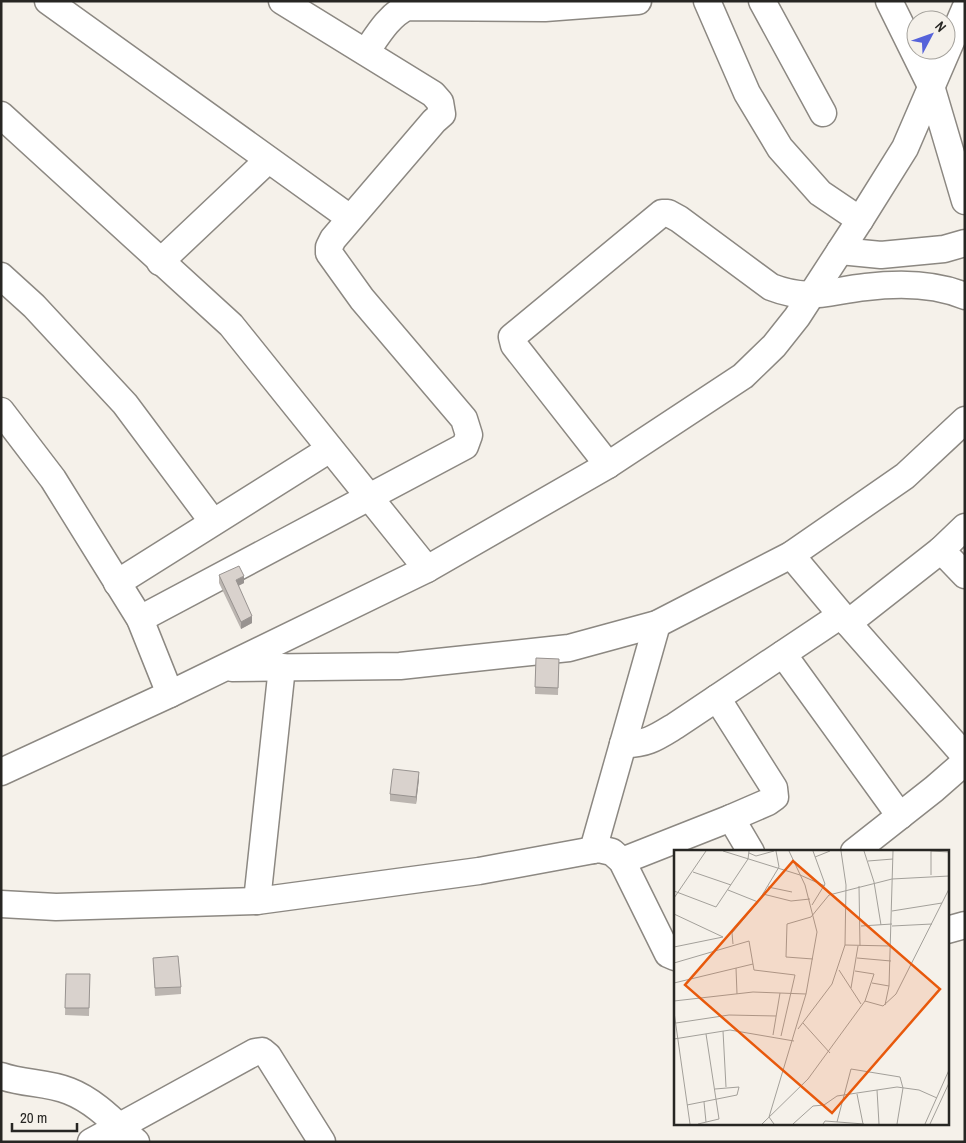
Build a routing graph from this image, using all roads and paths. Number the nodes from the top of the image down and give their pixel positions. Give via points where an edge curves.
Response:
1 (48, 1) edge
2 (282, 1) edge
3 (638, 1) edge
4 (707, 1) edge
5 (762, 1) edge
6 (889, 1) edge
7 (965, 9) edge
8 (370, 46) junction
9 (931, 86) junction
10 (823, 113) dead end
11 (1, 115) edge
12 (268, 160) junction
13 (965, 201) edge
14 (350, 218) junction
15 (860, 220) junction
16 (965, 243) edge
17 (837, 256) junction
18 (160, 262) junction
19 (1, 276) edge
20 (815, 290) junction
21 (965, 296) edge
22 (1, 411) edge
23 (965, 420) edge
24 (330, 449) junction
25 (608, 466) junction
26 (370, 498) junction
27 (213, 522) junction
28 (965, 527) edge
29 (941, 550) junction
30 (791, 555) junction
31 (427, 569) junction
32 (965, 575) edge
33 (118, 583) junction
34 (140, 619) junction
35 (844, 619) junction
36 (657, 624) junction
37 (783, 654) junction
38 (282, 667) junction
39 (224, 668) junction
40 (170, 694) junction
41 (717, 698) junction
42 (623, 744) junction
43 (965, 756) edge
44 (965, 762) edge
45 (1, 772) edge
46 (900, 816) junction
47 (731, 818) junction
48 (593, 850) junction
49 (750, 850) edge
50 (857, 850) edge
51 (622, 860) junction
52 (257, 901) junction
53 (1, 904) edge
54 (965, 925) edge
55 (948, 930) edge
56 (674, 957) edge
57 (1, 1076) edge
58 (128, 1134) edge
59 (91, 1142) edge
60 (322, 1142) edge

1 - 12 street
2 - 8 street
3 - 8 street via 545,8 407,6 398,10
4 - 15 street via 747,93 780,148 820,193
5 - 10 street
6 - 9 street
7 - 9 street
8 - 14 street via 433,94 440,102 442,114
9 - 13 street
9 - 15 street via 905,148
11 - 18 street
12 - 14 street
12 - 18 street
14 - 26 street via 333,239 329,254 464,419 469,435 465,446
15 - 17 street
16 - 17 street via 944,249
17 - 20 street
18 - 24 street via 239,335
19 - 27 street via 34,306 126,404
20 - 21 street via 900,284 950,290
20 - 25 street via 774,346 742,376
20 - 25 street via 788,294 771,287 679,219 662,213 516,332 512,337 514,345
22 - 33 street via 48,472
23 - 30 street via 905,476
24 - 26 street
24 - 27 street
25 - 31 street
26 - 31 street
26 - 34 street
27 - 33 street
28 - 29 street
29 - 32 street
29 - 35 street
30 - 35 street
30 - 36 street
31 - 39 street
33 - 34 street
34 - 40 street
35 - 37 street
35 - 43 street
36 - 38 street via 569,648 400,666
36 - 42 street
37 - 41 street
37 - 46 street
38 - 39 street
38 - 52 street
39 - 40 street
40 - 45 street
41 - 42 street via 656,738 638,745
41 - 47 street via 774,788 776,797
42 - 48 street
44 - 46 street
46 - 50 street
47 - 49 street
47 - 51 street
48 - 51 street via 612,852
48 - 52 street via 479,872
51 - 56 street via 661,942 668,954
52 - 53 street via 56,907
54 - 55 street
57 - 58 street via 68,1090 92,1103
58 - 59 street
58 - 60 street via 255,1052 262,1051

